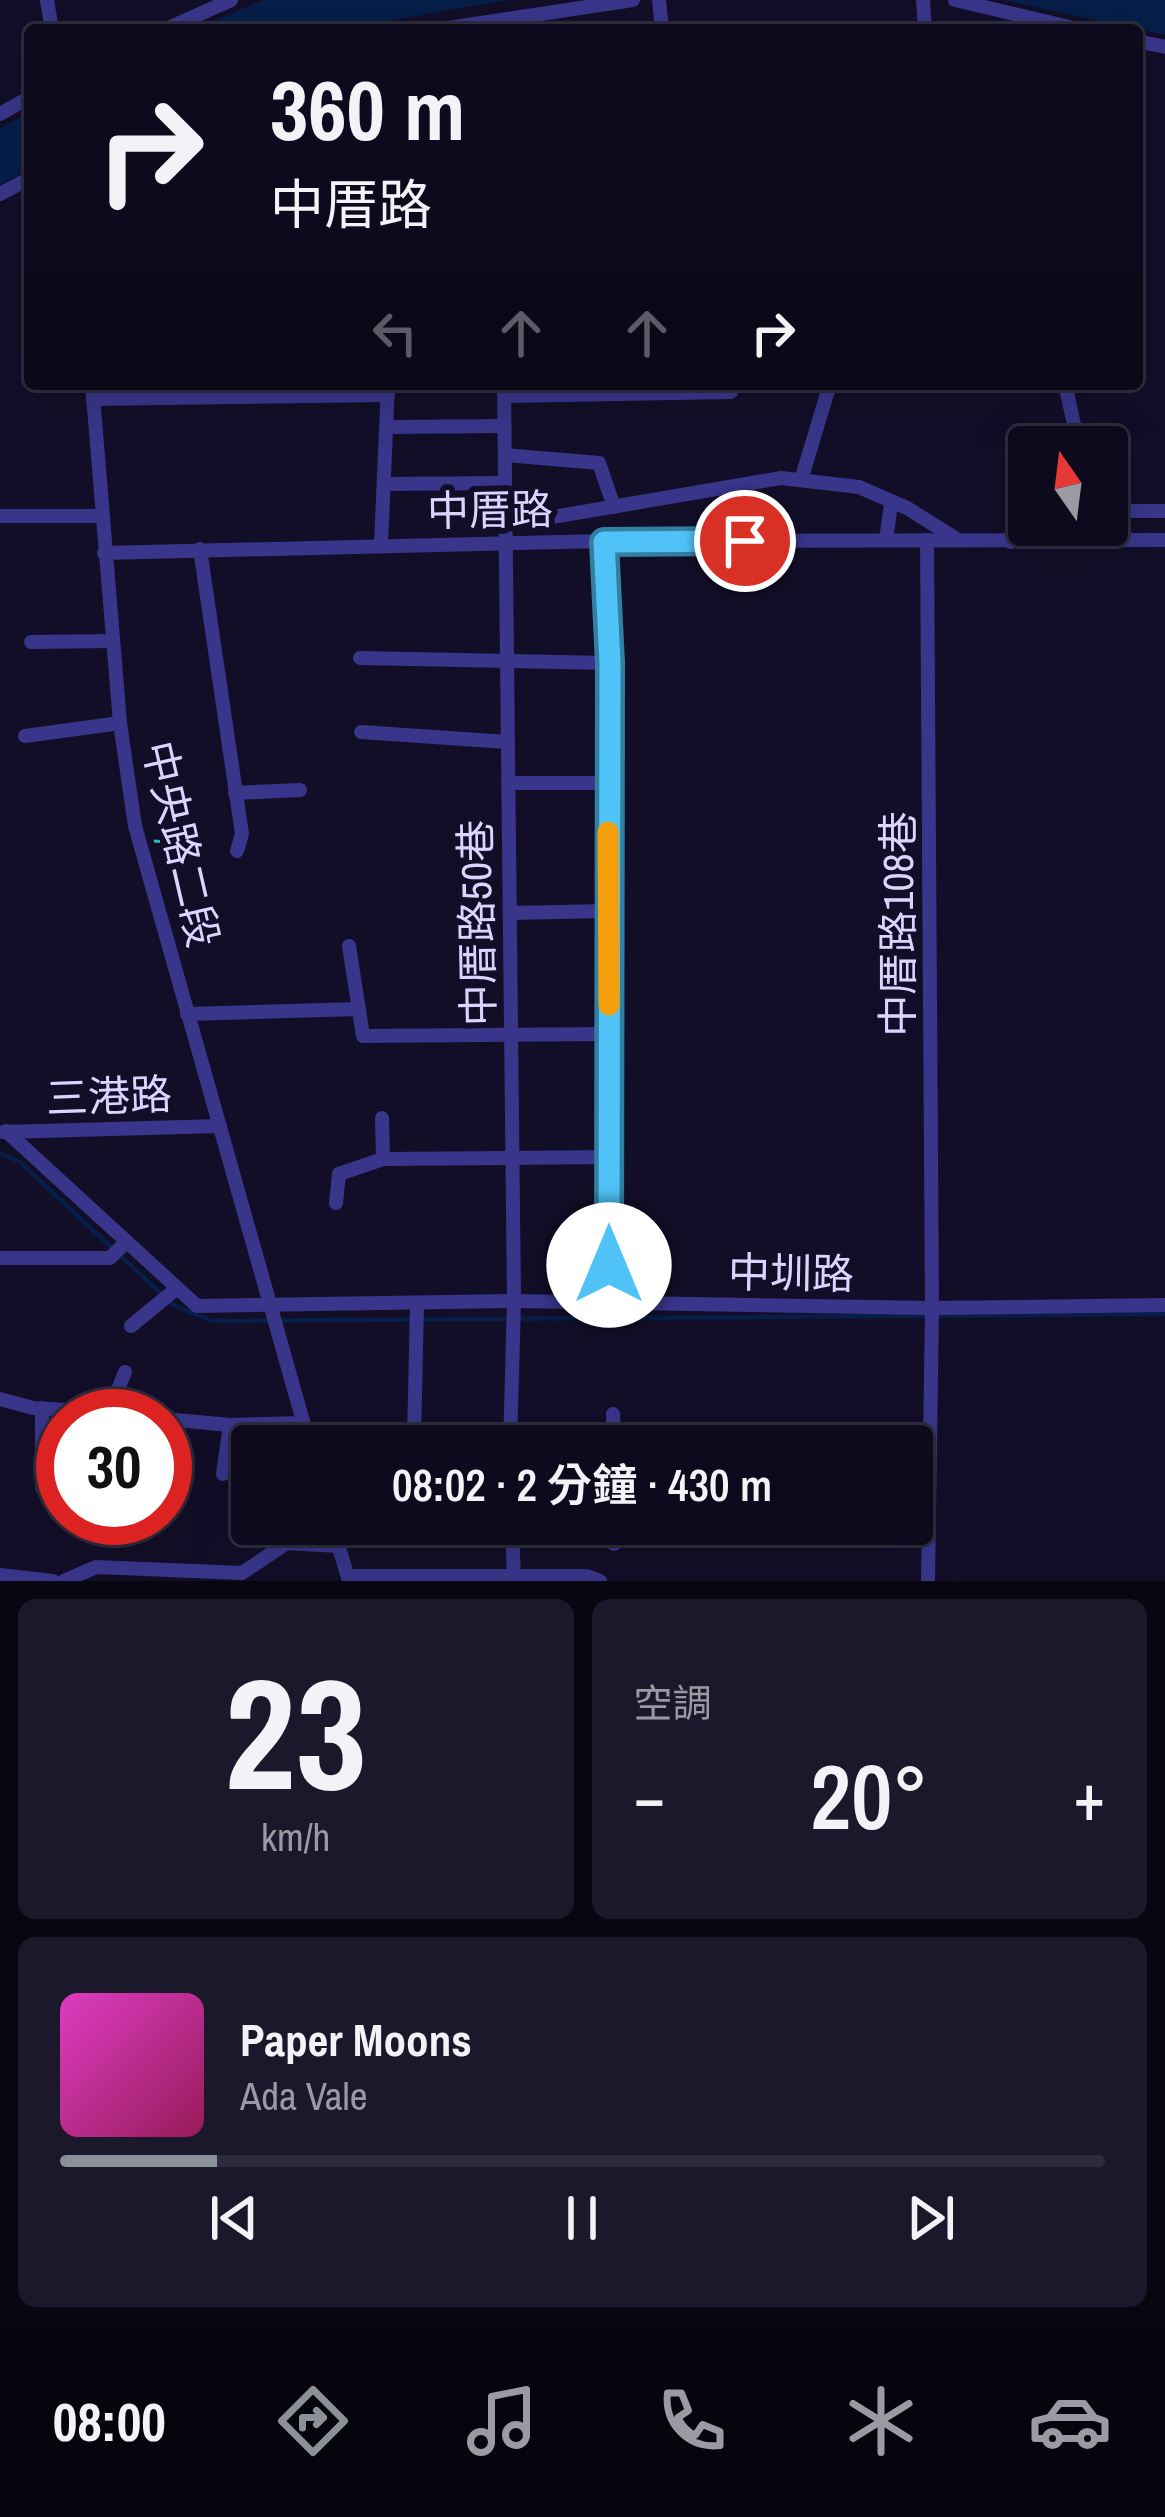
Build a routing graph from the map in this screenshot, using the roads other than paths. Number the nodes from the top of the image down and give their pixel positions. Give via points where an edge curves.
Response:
1 (231, 0) edge
2 (633, 0) edge
3 (956, 0) edge
4 (177, 24) edge
5 (504, 24) edge
6 (1057, 24) edge
7 (388, 390) edge
8 (504, 390) edge
9 (828, 390) edge
10 (1066, 390) edge
11 (92, 392) edge
12 (730, 392) dead end
13 (504, 426) junction
14 (1074, 426) edge
15 (386, 427) junction
16 (505, 455) junction
17 (801, 480) junction
18 (505, 483) junction
19 (384, 484) junction
20 (891, 505) junction
21 (614, 506) junction
22 (1128, 510) edge
23 (1165, 511) edge
24 (0, 516) edge
25 (100, 516) junction
26 (506, 525) junction
27 (886, 540) junction
28 (927, 540) junction
29 (1128, 540) edge
30 (1165, 540) edge
31 (959, 541) junction
32 (604, 542) junction
33 (1008, 542) edge
34 (507, 543) junction
35 (381, 544) junction
36 (200, 549) junction
37 (104, 553) junction
38 (112, 641) junction
39 (31, 643) dead end
40 (360, 658) dead end
41 (508, 659) junction
42 (610, 663) junction
43 (120, 723) junction
44 (362, 732) dead end
45 (25, 736) dead end
46 (507, 742) junction
47 (508, 783) junction
48 (609, 783) junction
49 (300, 790) dead end
50 (236, 793) junction
51 (237, 851) dead end
52 (607, 911) junction
53 (510, 913) junction
54 (349, 946) dead end
55 (359, 1009) junction
56 (188, 1014) junction
57 (511, 1033) junction
58 (609, 1034) junction
59 (382, 1118) dead end
60 (220, 1126) junction
61 (3, 1131) edge
62 (610, 1157) junction
63 (383, 1159) junction
64 (512, 1161) junction
65 (336, 1203) dead end
66 (126, 1242) junction
67 (0, 1258) edge
68 (176, 1289) junction
69 (514, 1301) junction
70 (608, 1301) junction
71 (417, 1303) junction
72 (1165, 1305) edge
73 (272, 1306) junction
74 (932, 1308) junction
75 (131, 1326) dead end
76 (125, 1372) dead end
77 (118, 1389) edge
78 (0, 1399) edge
79 (36, 1407) edge
80 (613, 1414) dead end
81 (192, 1421) edge
82 (303, 1424) joint
83 (230, 1425) junction
84 (414, 1425) edge
85 (511, 1425) edge
86 (613, 1425) edge
87 (223, 1474) dead end
88 (513, 1545) edge
89 (338, 1546) joint
90 (0, 1575) edge
91 (348, 1579) edge
92 (514, 1580) edge
93 (53, 1581) edge
94 (64, 1581) edge
95 (600, 1581) edge
96 (928, 1581) edge

1 - 4 street
2 - 5 street
3 - 6 street
7 - 11 street
7 - 15 street
8 - 12 street
8 - 13 street, 中厝路50巷
9 - 17 street
10 - 14 street
11 - 25 street, 中央路二段
13 - 15 street
13 - 16 street, 中厝路50巷
15 - 19 street
16 - 18 street, 中厝路50巷
16 - 21 street via 599,463
17 - 20 street via 859,487
17 - 21 street
18 - 19 street
18 - 26 street, 中厝路50巷
19 - 35 street
20 - 27 street
20 - 31 street
21 - 26 street
22 - 23 street
24 - 25 street
25 - 37 street, 中央路二段
26 - 34 street, 中厝路50巷
27 - 28 street, 中厝路
27 - 32 street, 中厝路
28 - 31 street, 中厝路
28 - 74 street, 中厝路108巷
29 - 30 street, 中厝路
31 - 33 street, 中厝路
32 - 34 street, 中厝路
32 - 42 street
34 - 35 street, 中厝路
34 - 41 street, 中厝路50巷
35 - 36 street, 中厝路
36 - 37 street, 中厝路
36 - 50 street
37 - 38 street, 中央路二段
38 - 39 street
38 - 43 street, 中央路二段
40 - 41 street
41 - 42 street
41 - 46 street, 中厝路50巷
42 - 48 street
43 - 45 street
43 - 56 street, 中央路二段 via 138,839
44 - 46 street
46 - 47 street, 中厝路50巷
47 - 48 street
47 - 53 street, 中厝路50巷
48 - 52 street
49 - 50 street
50 - 51 street
52 - 53 street
52 - 58 street
53 - 57 street, 中厝路50巷
54 - 55 street
55 - 56 street
55 - 57 street via 363,1036
56 - 60 street, 中央路二段
57 - 58 street
57 - 64 street, 中厝路50巷
58 - 62 street
59 - 63 street
60 - 61 street, 三港路
60 - 73 street, 中央路二段
61 - 66 street
62 - 64 street
62 - 70 street
63 - 64 street
63 - 65 street via 339,1174
64 - 69 street, 中厝路50巷
66 - 67 street via 110,1258
66 - 68 street
68 - 73 street, 中圳路 via 197,1306
68 - 75 street
69 - 70 street, 中圳路
69 - 71 street, 中圳路
69 - 85 street, 中厝路50巷
70 - 74 street, 中圳路
71 - 73 street, 中圳路
71 - 84 street
72 - 74 street, 中圳路
73 - 82 street, 中央路二段
74 - 96 street, 中厝路108巷
76 - 77 street
78 - 79 street
80 - 86 street
81 - 83 street
82 - 83 street
83 - 87 street
88 - 92 street
89 - 91 street
89 - 94 street via 287,1543 242,1573 96,1568
90 - 93 street
91 - 92 street
92 - 95 street

